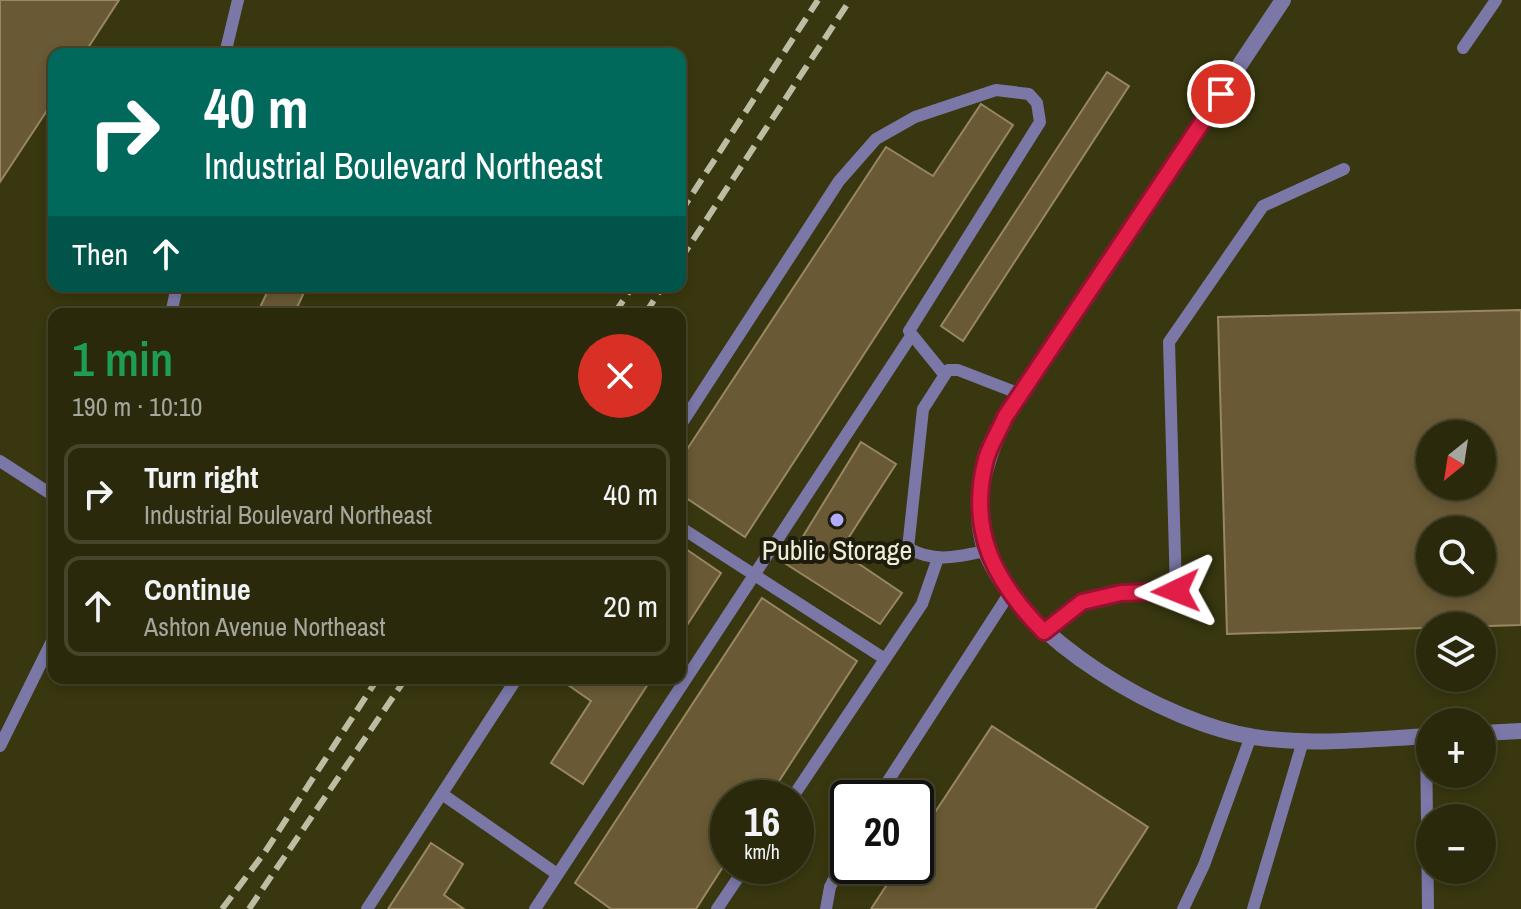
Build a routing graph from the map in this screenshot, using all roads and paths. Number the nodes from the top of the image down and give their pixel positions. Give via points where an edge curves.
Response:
1 (238, 0) edge
2 (1283, 0) edge
3 (1496, 0) edge
4 (226, 48) edge
5 (1463, 48) dead end
6 (1344, 169) dead end
7 (911, 336) junction
8 (943, 373) junction
9 (1020, 394) junction
10 (686, 417) edge
11 (0, 461) edge
12 (48, 492) edge
13 (686, 531) edge
14 (985, 551) junction
15 (938, 558) junction
16 (754, 575) junction
17 (1009, 594) junction
18 (1044, 632) junction
19 (48, 649) edge
20 (885, 659) junction
21 (686, 678) edge
22 (513, 684) edge
23 (682, 684) edge
24 (1521, 731) edge
25 (1496, 732) edge
26 (1251, 736) junction
27 (1416, 736) edge
28 (1303, 741) junction
29 (0, 746) edge
30 (804, 780) edge
31 (889, 780) edge
32 (1428, 788) edge
33 (442, 794) junction
34 (557, 874) junction
35 (734, 884) edge
36 (832, 884) edge
37 (367, 909) edge
38 (535, 909) edge
39 (717, 909) edge
40 (826, 909) edge
41 (1183, 909) edge
42 (1253, 909) edge
43 (1428, 909) edge

1 - 4 lane
2 - 9 street
3 - 5 lane
6 - 18 lane via 1263,206 1169,342 1176,591 1121,593 1082,602
7 - 8 lane
7 - 10 lane via 912,321 1040,122 1037,103 1029,94 996,90 915,117 876,139 839,181
7 - 16 lane
8 - 9 lane via 958,370
8 - 15 lane via 923,409 908,548
9 - 14 street via 985,462 980,510
11 - 12 lane
13 - 16 lane
14 - 15 lane
14 - 17 street
15 - 20 lane via 922,604
16 - 20 lane
16 - 21 lane
17 - 18 street
17 - 31 lane
18 - 26 street via 1152,702
19 - 29 lane
20 - 30 lane
22 - 33 lane
23 - 34 lane
24 - 25 street
26 - 28 street
26 - 41 lane
27 - 28 street
28 - 42 lane
32 - 43 lane
33 - 34 lane
33 - 37 lane
34 - 38 lane
35 - 39 lane
36 - 40 lane

